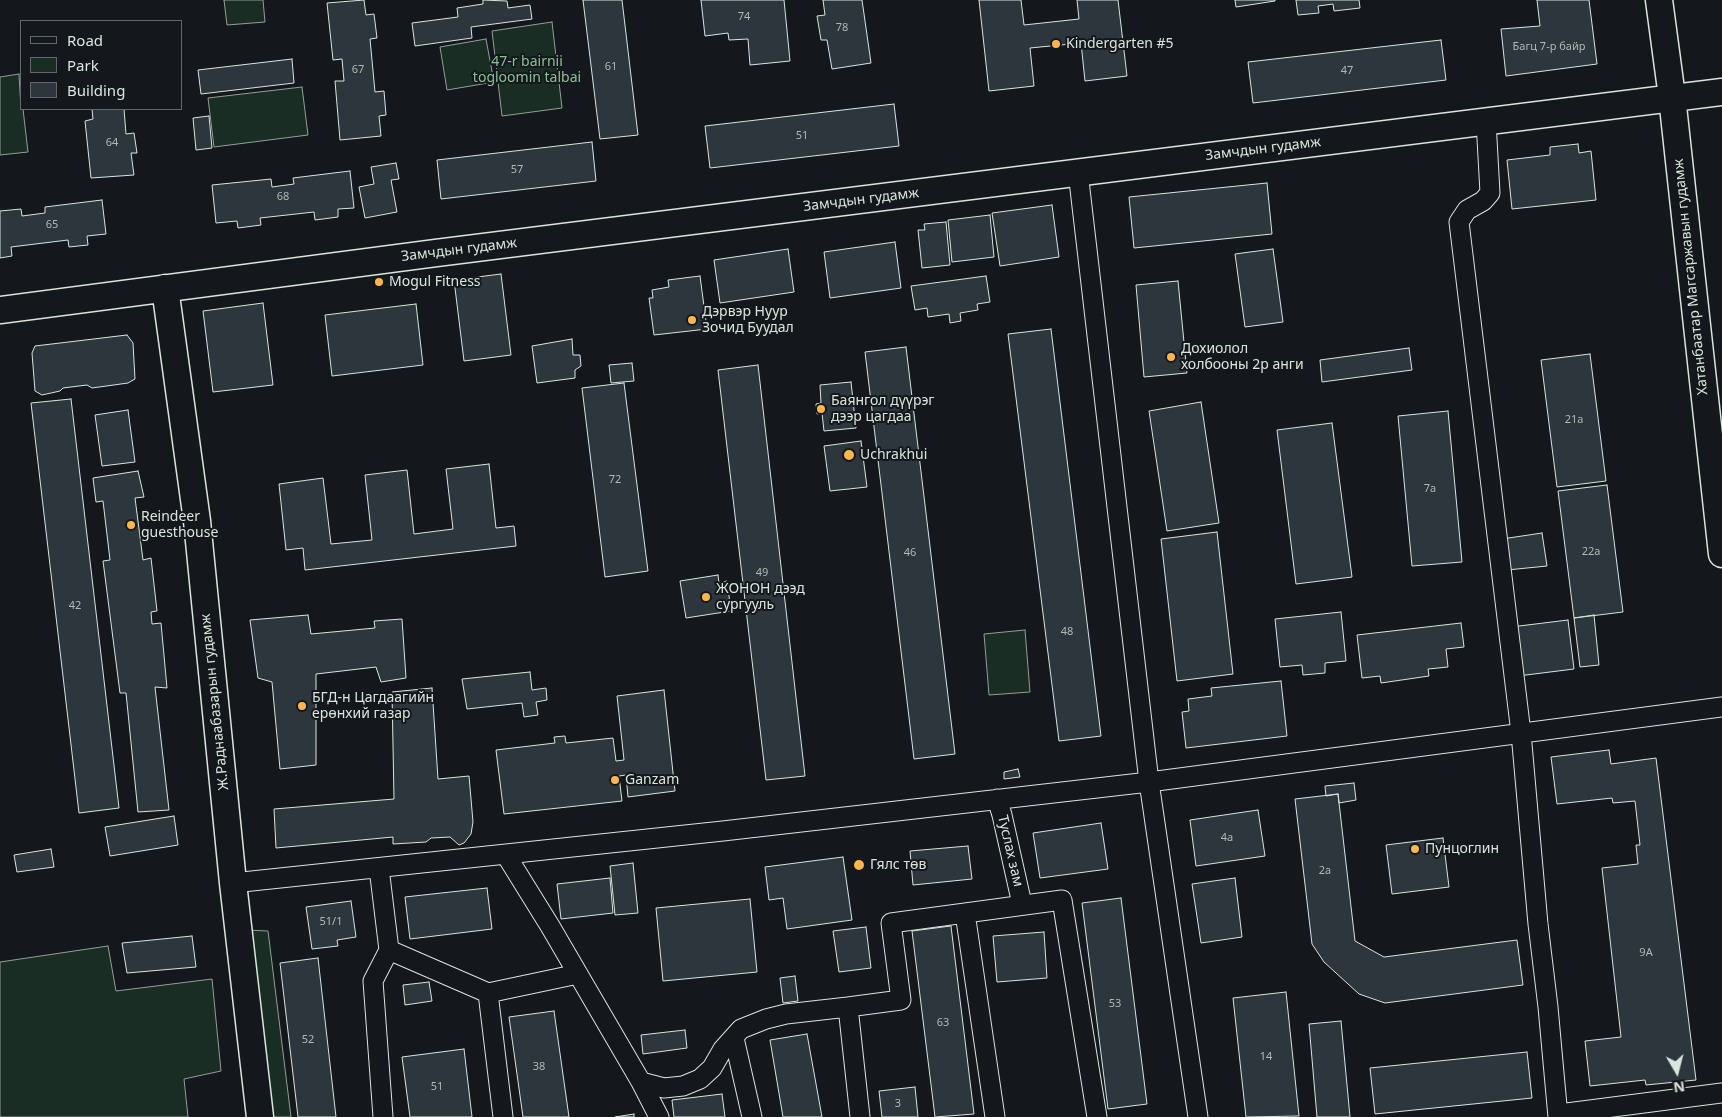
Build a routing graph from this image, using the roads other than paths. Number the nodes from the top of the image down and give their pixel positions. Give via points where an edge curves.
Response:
1 (1659, 0) edge
2 (1722, 92) edge
3 (1672, 97) junction
4 (1486, 121) junction
5 (1078, 172) junction
6 (165, 288) junction
7 (0, 310) edge
8 (1722, 554) edge
9 (1722, 707) edge
10 (1521, 733) junction
11 (1149, 782) junction
12 (997, 799) junction
13 (506, 854) junction
14 (379, 868) junction
15 (233, 883) junction
16 (1022, 904) junction
17 (965, 913) junction
18 (389, 950) junction
19 (578, 974) junction
20 (488, 993) junction
21 (848, 1007) junction
22 (734, 1038) junction
23 (641, 1082) junction
24 (1722, 1093) edge
25 (1559, 1116) edge
26 (260, 1117) edge
27 (382, 1117) edge
28 (503, 1117) edge
29 (659, 1117) edge
30 (752, 1117) edge
31 (860, 1117) edge
32 (995, 1117) edge
33 (1097, 1117) edge
34 (1198, 1117) edge

1 - 3 street, Хатанбаатар Магсаржавын гудамж
2 - 3 street, Замчдын гудамж
3 - 4 street, Замчдын гудамж
3 - 8 street, Хатанбаатар Магсаржавын гудамж
4 - 5 street, Замчдын гудамж
4 - 10 street via 1490,193 1467,210 1459,222
5 - 6 street, Замчдын гудамж
5 - 11 street
6 - 7 street, Замчдын гудамж
6 - 15 street, Ж.Раднаабазарын гудамж via 197,521
9 - 10 street
10 - 11 street
10 - 25 street
11 - 12 street
11 - 34 street
12 - 13 street
12 - 16 street, Туслах зам
13 - 14 street
13 - 19 street
14 - 15 street
14 - 18 street
15 - 26 street, Ж.Раднаабазарын гудамж
16 - 17 street
16 - 33 street via 1062,900
17 - 21 street via 891,923 901,1000
17 - 32 street
18 - 20 street
18 - 27 street via 373,981
19 - 20 street
19 - 23 street
20 - 28 street
21 - 22 street via 766,1019 741,1029
21 - 31 street
22 - 23 street via 700,1079 683,1086 664,1088
22 - 30 street
23 - 29 street
24 - 25 street

